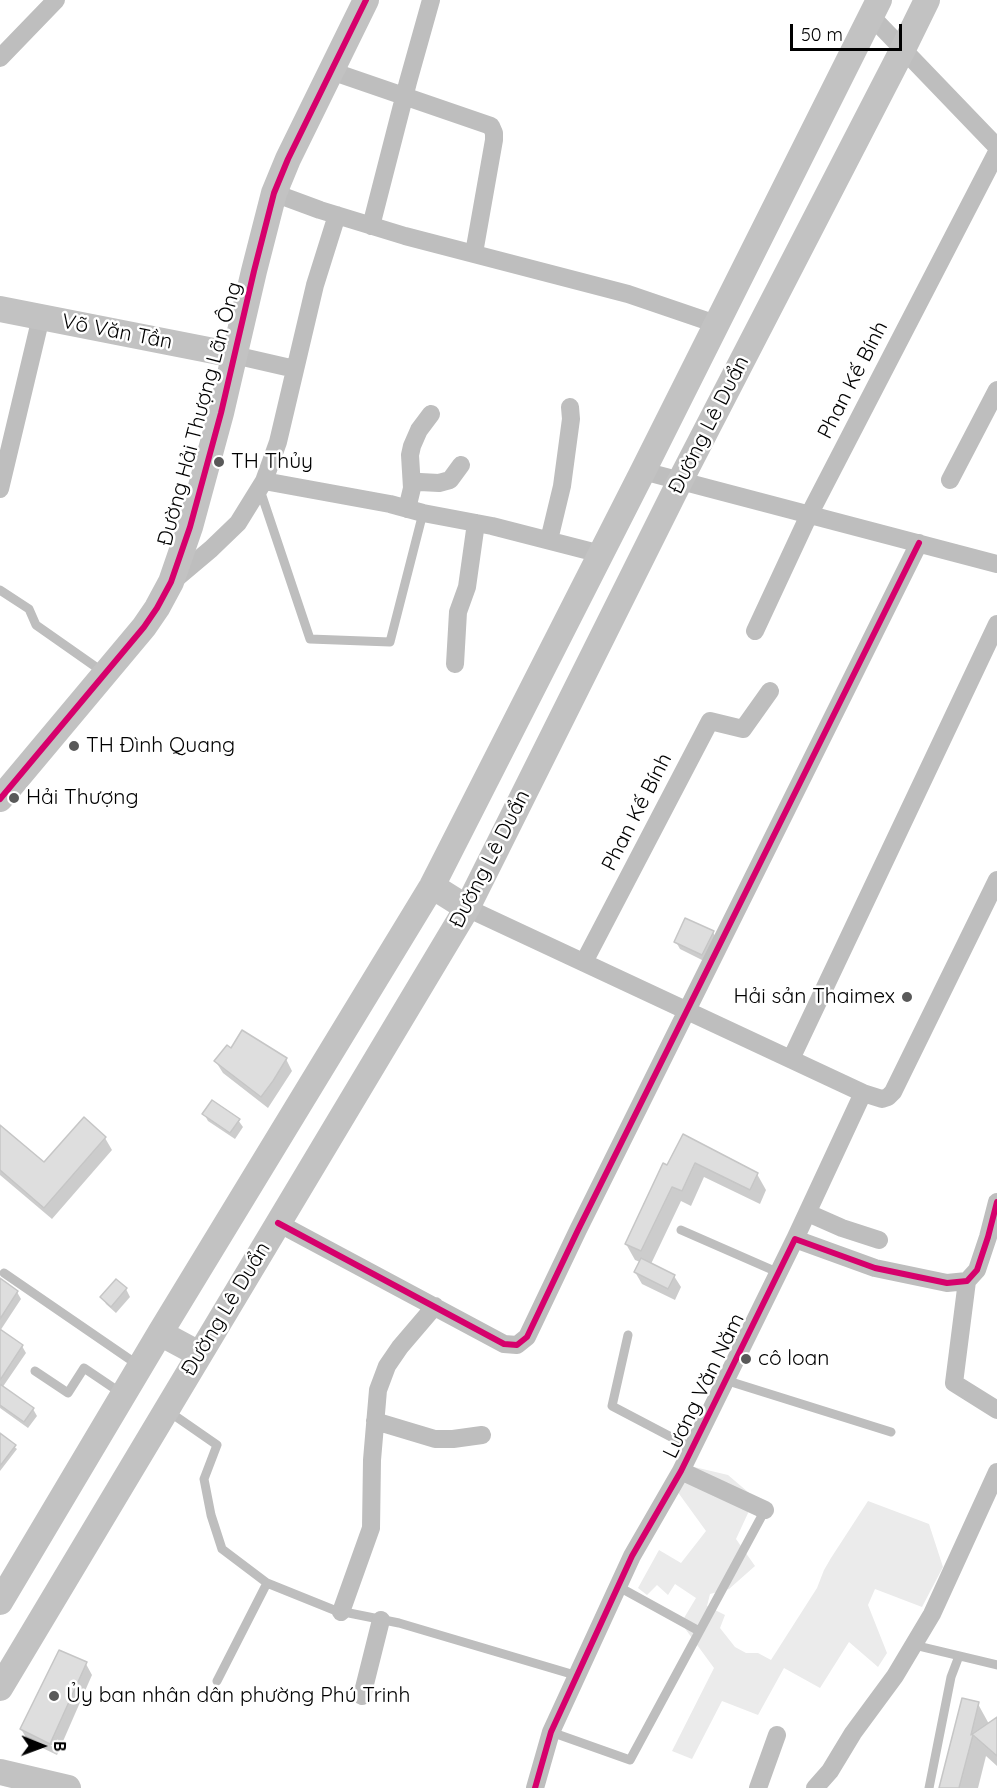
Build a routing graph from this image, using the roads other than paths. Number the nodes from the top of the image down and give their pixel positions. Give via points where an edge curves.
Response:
1 (56, 0) edge
2 (366, 0) edge
3 (431, 0) edge
4 (927, 0) edge
5 (875, 8) edge
6 (4, 48) edge
7 (903, 49) junction
8 (331, 71) junction
9 (404, 96) junction
10 (997, 149) edge
11 (274, 193) junction
12 (336, 215) junction
13 (371, 226) junction
14 (474, 253) junction
15 (0, 309) edge
16 (41, 317) junction
17 (716, 324) junction
18 (234, 355) junction
19 (295, 369) junction
20 (997, 390) edge
21 (570, 407) dead end
22 (431, 414) dead end
23 (6, 443) edge
24 (461, 465) dead end
25 (643, 471) junction
26 (950, 480) dead end
27 (680, 481) junction
28 (412, 484) junction
29 (262, 485) junction
30 (0, 489) edge
31 (415, 511) junction
32 (809, 514) junction
33 (476, 523) junction
34 (549, 540) junction
35 (919, 543) junction
36 (600, 554) junction
37 (997, 564) edge
38 (171, 582) junction
39 (0, 590) edge
40 (997, 624) edge
41 (754, 632) dead end
42 (455, 664) dead end
43 (105, 673) junction
44 (770, 691) dead end
45 (0, 798) edge
46 (997, 880) edge
47 (432, 886) junction
48 (467, 908) junction
49 (585, 963) junction
50 (688, 1011) junction
51 (791, 1059) junction
52 (863, 1093) junction
53 (997, 1202) edge
54 (808, 1213) junction
55 (278, 1223) junction
56 (681, 1230) dead end
57 (795, 1239) junction
58 (879, 1240) dead end
59 (777, 1272) junction
60 (4, 1273) dead end
61 (967, 1281) junction
62 (435, 1306) junction
63 (160, 1333) junction
64 (628, 1335) dead end
65 (199, 1354) junction
66 (140, 1366) junction
67 (35, 1371) dead end
68 (725, 1380) junction
69 (123, 1394) junction
70 (166, 1410) junction
71 (997, 1410) edge
72 (375, 1421) junction
73 (891, 1432) dead end
74 (482, 1435) dead end
75 (692, 1449) junction
76 (681, 1471) junction
77 (997, 1473) edge
78 (765, 1510) joint
79 (267, 1583) junction
80 (619, 1587) junction
81 (0, 1602) edge
82 (341, 1612) junction
83 (381, 1620) junction
84 (699, 1631) junction
85 (914, 1645) junction
86 (959, 1656) junction
87 (997, 1665) edge
88 (578, 1676) junction
89 (217, 1681) dead end
90 (0, 1688) edge
91 (362, 1696) dead end
92 (551, 1732) junction
93 (777, 1735) dead end
94 (0, 1772) edge
95 (35, 1784) edge
96 (68, 1788) edge
97 (535, 1788) edge
98 (758, 1788) edge
99 (815, 1788) edge
100 (929, 1788) edge

1 - 6 street
2 - 8 main road, Đường Hải Thượng Lãn Ông
3 - 9 street
4 - 7 main road, Đường Lê Duẩn
5 - 7 street
5 - 17 main road, Đường Lê Duẩn
7 - 10 street
7 - 27 main road, Đường Lê Duẩn
8 - 9 street
8 - 11 main road, Đường Hải Thượng Lãn Ông
9 - 13 street
9 - 14 street via 491,126 494,140
10 - 32 street, Phan Kế Bính
11 - 12 street
11 - 18 main road, Đường Hải Thượng Lãn Ông
12 - 13 street
12 - 19 street
13 - 14 street
14 - 17 street via 628,294
15 - 16 main road, Võ Văn Tần
16 - 18 main road, Võ Văn Tần
16 - 23 street
17 - 25 main road, Đường Lê Duẩn
18 - 19 street
18 - 38 main road, Đường Hải Thượng Lãn Ông via 200,490
19 - 29 street via 280,435
20 - 26 street
21 - 34 street via 572,419 562,486
22 - 28 street via 412,446
23 - 30 street
24 - 28 street via 450,480
25 - 27 street
25 - 36 main road, Đường Lê Duẩn
27 - 32 street
27 - 48 main road, Đường Lê Duẩn
28 - 31 street
29 - 31 street
29 - 31 lane via 310,639 390,642
29 - 38 street via 238,523
31 - 33 street
32 - 35 street
32 - 41 street, Phan Kế Bính
33 - 34 street
33 - 42 street via 467,587 458,612
34 - 36 street
35 - 37 street
35 - 50 street
36 - 47 main road, Đường Lê Duẩn
38 - 43 main road, Đường Hải Thượng Lãn Ông via 144,627
39 - 43 lane via 29,609 36,625
40 - 51 street
43 - 45 main road, Đường Hải Thượng Lãn Ông
44 - 49 street, Phan Kế Bính via 743,729 710,721
46 - 52 street via 893,1092 882,1099
47 - 48 main road
47 - 63 main road, Đường Lê Duẩn
48 - 49 street
48 - 55 main road, Đường Lê Duẩn
49 - 50 street
50 - 51 street
50 - 62 street via 528,1337 518,1345 504,1344
51 - 52 street
52 - 54 street, Lương Văn Năm
53 - 61 street via 977,1270
54 - 57 street, Lương Văn Năm
54 - 58 street
55 - 62 street
55 - 65 main road, Đường Lê Duẩn
56 - 59 lane
57 - 59 street, Lương Văn Năm
57 - 61 street via 875,1268 947,1282
59 - 68 street, Lương Văn Năm
60 - 66 lane
61 - 71 street via 954,1383
62 - 72 street via 387,1366 378,1390
63 - 65 main road
63 - 66 main road, Đường Lê Duẩn
64 - 75 lane via 612,1406
65 - 70 main road, Đường Lê Duẩn
66 - 69 main road, Đường Lê Duẩn
67 - 69 lane via 68,1393 84,1368
68 - 73 lane
68 - 75 street, Lương Văn Năm
69 - 81 main road, Đường Lê Duẩn
70 - 79 lane via 217,1445 204,1479 222,1549
70 - 90 main road, Đường Lê Duẩn
72 - 74 street via 435,1439
72 - 82 street via 371,1528
75 - 76 street, Lương Văn Năm
76 - 78 street
76 - 80 street, Lương Văn Năm via 632,1556
77 - 85 street
78 - 84 lane
79 - 82 lane
79 - 89 lane
80 - 84 lane
80 - 88 street, Lương Văn Năm
82 - 83 lane
83 - 88 lane
83 - 91 street
84 - 92 lane via 630,1760
85 - 86 lane
85 - 99 street
86 - 87 lane
86 - 100 lane via 951,1677
88 - 92 street, Lương Văn Năm
92 - 97 street, Lương Văn Năm
93 - 98 street
94 - 95 main road
95 - 96 main road

